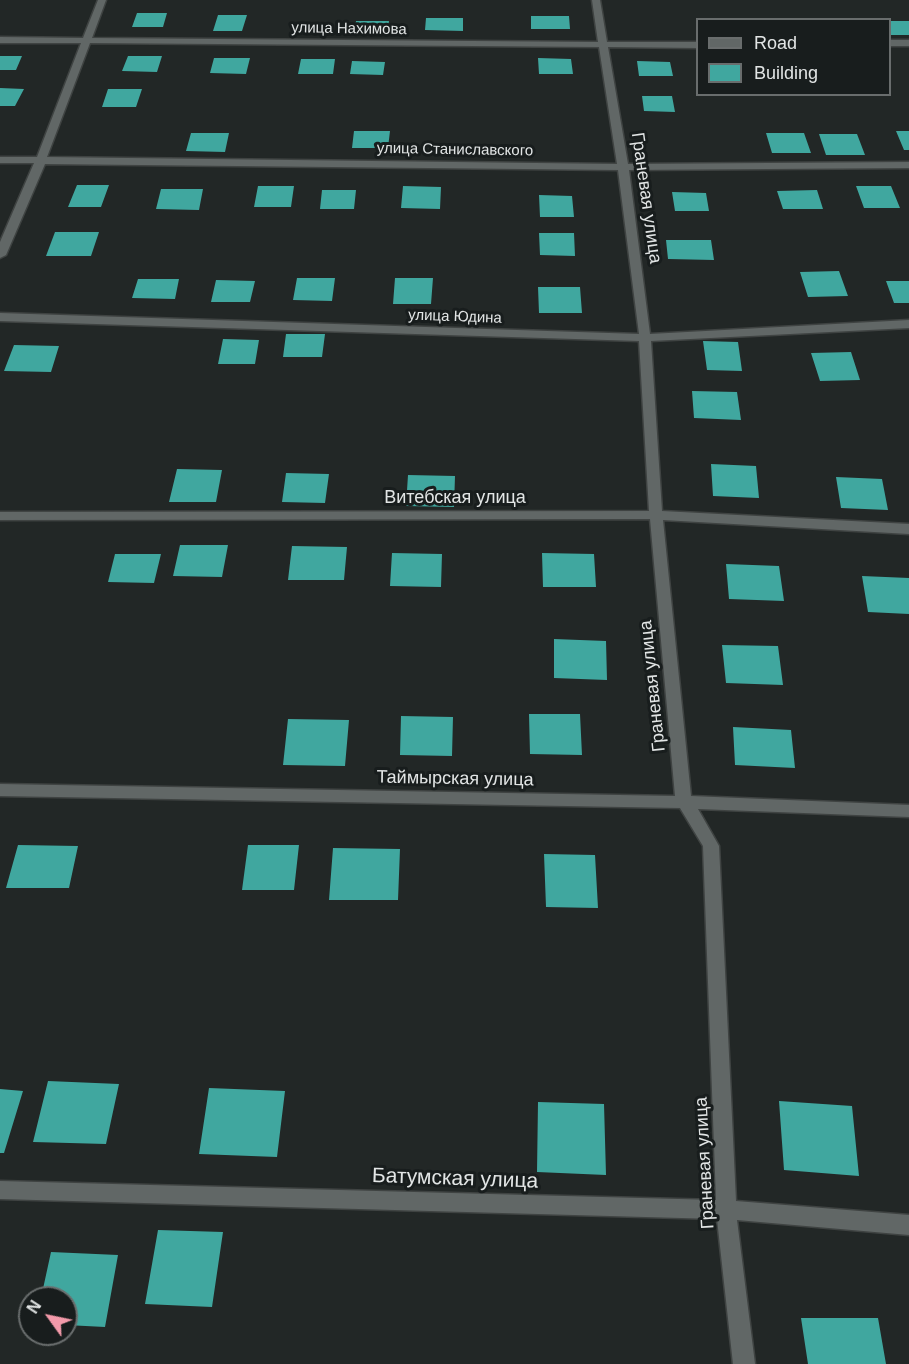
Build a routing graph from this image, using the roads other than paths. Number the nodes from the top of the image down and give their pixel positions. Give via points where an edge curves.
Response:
1 (102, 0) edge
2 (596, 0) edge
3 (0, 40) edge
4 (88, 41) junction
5 (891, 43) edge
6 (909, 43) edge
7 (696, 45) edge
8 (605, 46) junction
9 (0, 160) edge
10 (41, 160) junction
11 (909, 165) edge
12 (623, 167) junction
13 (0, 255) edge
14 (0, 317) edge
15 (909, 324) edge
16 (645, 338) junction
17 (656, 515) junction
18 (0, 516) edge
19 (909, 529) edge
20 (0, 790) edge
21 (684, 802) junction
22 (909, 811) edge
23 (0, 1190) edge
24 (726, 1210) junction
25 (909, 1225) edge
26 (744, 1364) edge

1 - 4 street
2 - 8 street, Граневая улица
3 - 4 street, улица Нахимова
4 - 8 street, улица Нахимова
4 - 10 street
5 - 6 street
7 - 8 street, улица Нахимова
8 - 12 street, Граневая улица
9 - 10 street, улица Станиславского
10 - 12 street, улица Станиславского
10 - 13 street
11 - 12 street, улица Станиславского
12 - 16 street, Граневая улица
14 - 16 street, улица Юдина
15 - 16 street, улица Юдина
16 - 17 street, Граневая улица
17 - 18 street, Витебская улица
17 - 19 street, Витебская улица
17 - 21 street, Граневая улица
20 - 21 street, Таймырская улица
21 - 22 street, Таймырская улица
21 - 24 street, Граневая улица via 711,846
23 - 24 street, Батумская улица
24 - 25 street, Батумская улица
24 - 26 street, Граневая улица

